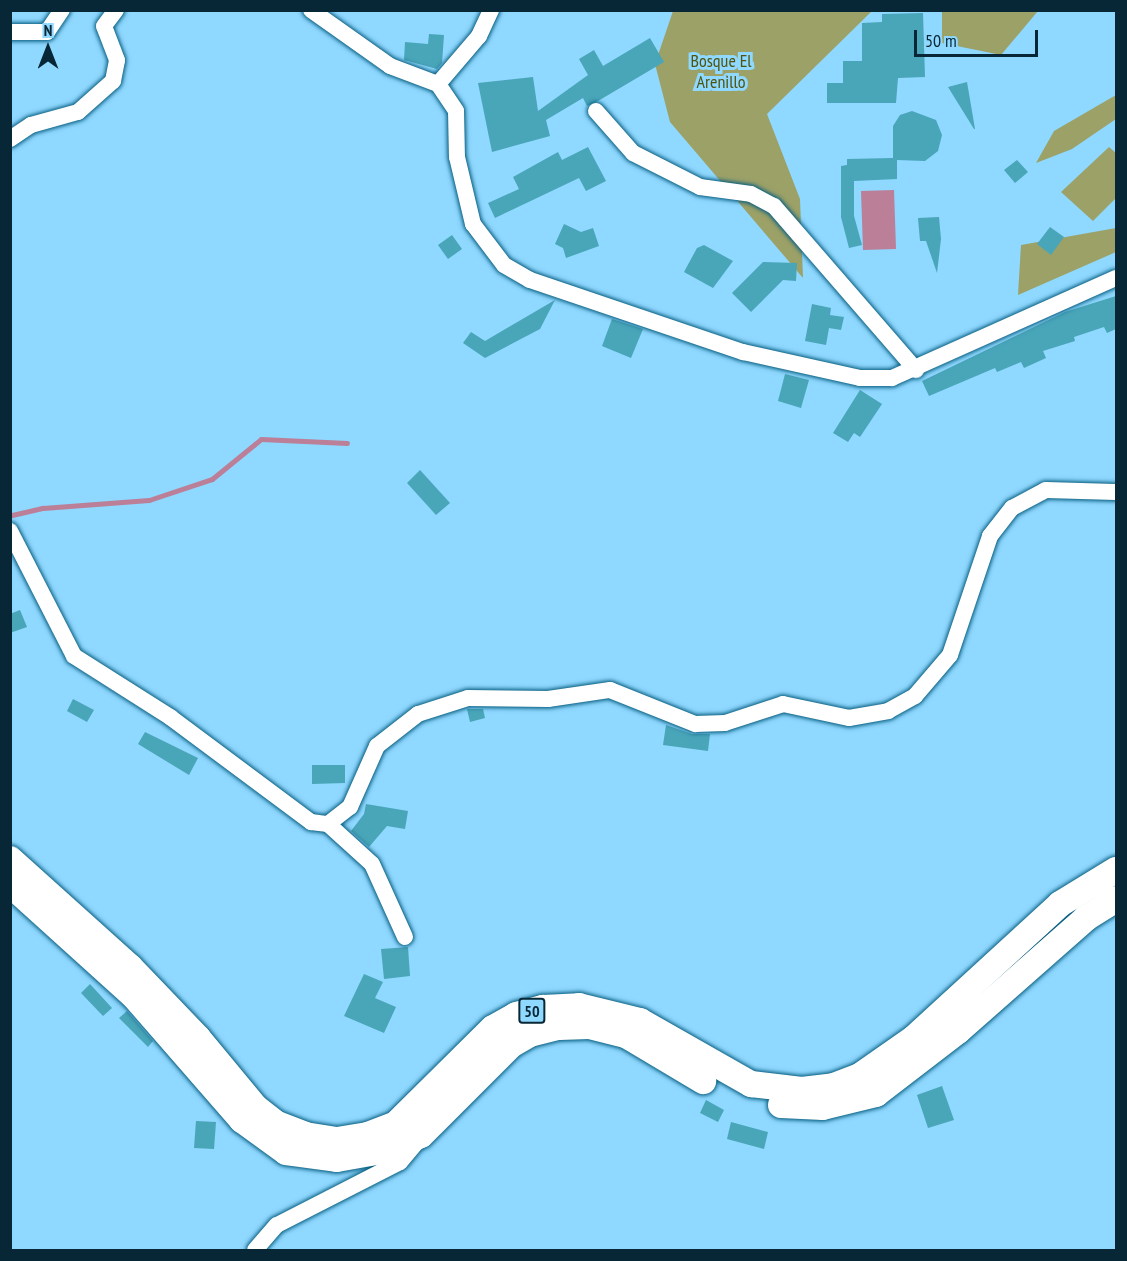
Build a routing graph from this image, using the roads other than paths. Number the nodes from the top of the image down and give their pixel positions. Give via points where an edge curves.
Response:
1 (63, 10) edge
2 (116, 10) edge
3 (312, 10) edge
4 (491, 10) edge
5 (10, 32) edge
6 (438, 84) junction
7 (596, 111) dead end
8 (10, 138) edge
9 (1116, 278) edge
10 (916, 370) junction
11 (1116, 492) edge
12 (10, 531) edge
13 (328, 824) junction
14 (10, 859) edge
15 (1116, 870) edge
16 (10, 884) edge
17 (1116, 899) edge
18 (405, 937) dead end
19 (421, 1135) junction
20 (255, 1251) edge

1 - 5 street via 47,32
2 - 8 street via 104,26 117,60 113,81 78,112 31,124
3 - 6 street via 390,66
4 - 6 street via 479,36
6 - 10 street via 456,111 457,157 472,225 504,265 530,280 754,354 860,378 892,378
7 - 10 street via 633,153 700,187 751,194 774,206
9 - 10 street
11 - 13 street via 1046,490 1012,508 990,536 950,655 915,696 888,711 849,718 783,704 725,723 695,724 610,690 548,699 468,698 418,714 377,746 350,807
12 - 13 street via 74,656 170,717 311,822
13 - 18 street via 372,864
14 - 15 highway, 50 via 130,967 198,1038 255,1107 305,1135 337,1140 368,1135 396,1124 493,1028 516,1015 543,1008 579,1006 622,1015 751,1084 802,1090 834,1086 860,1076 914,1038 1060,904
16 - 19 highway, 50 via 133,995 242,1120 286,1152 337,1159 371,1155
17 - 19 highway, 50 via 1086,918 902,1076 854,1102 788,1106 747,1097 706,1082 626,1035 573,1025 530,1034 511,1045
19 - 20 street via 400,1162 277,1225

